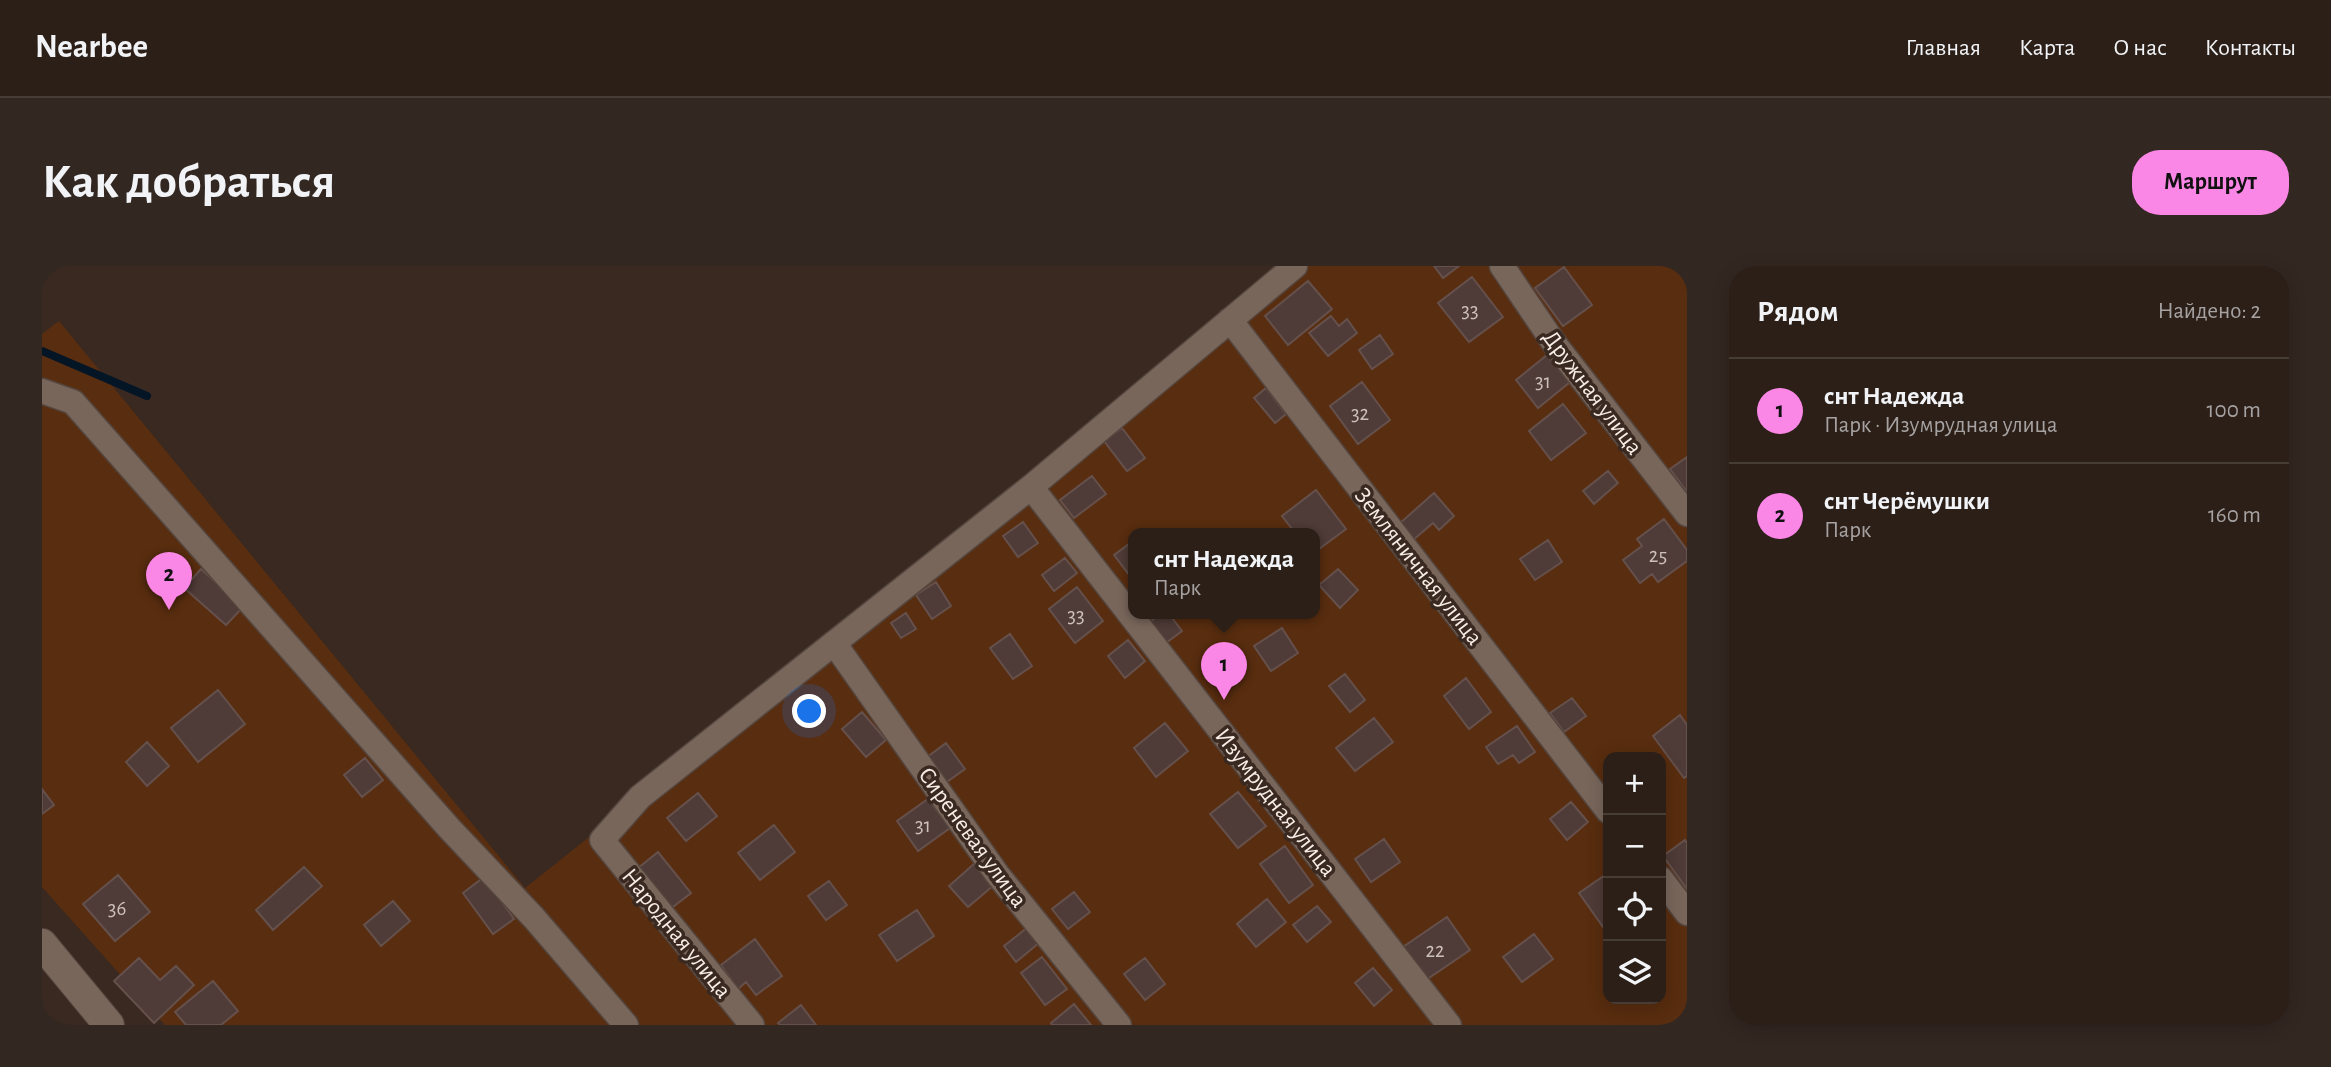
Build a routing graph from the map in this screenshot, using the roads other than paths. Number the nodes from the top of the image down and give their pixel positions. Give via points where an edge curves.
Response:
1 (1295, 266) edge
2 (1502, 266) edge
3 (1230, 320) junction
4 (42, 391) edge
5 (1031, 487) junction
6 (1687, 514) edge
7 (1128, 612) edge
8 (1134, 619) edge
9 (834, 643) junction
10 (1603, 805) edge
11 (1666, 886) edge
12 (1687, 913) edge
13 (42, 944) edge
14 (109, 1025) edge
15 (626, 1025) edge
16 (752, 1025) edge
17 (1119, 1025) edge
18 (1449, 1025) edge

1 - 3 street
2 - 6 street, Дружная улица via 1554,343
3 - 5 street
3 - 10 street, Земляничная улица
4 - 15 street via 73,402
5 - 7 street, Изумрудная улица
5 - 9 street
8 - 18 street, Изумрудная улица
9 - 16 street, Народная улица via 640,797 602,840
9 - 17 street, Сиреневая улица via 997,874
11 - 12 street
13 - 14 street

